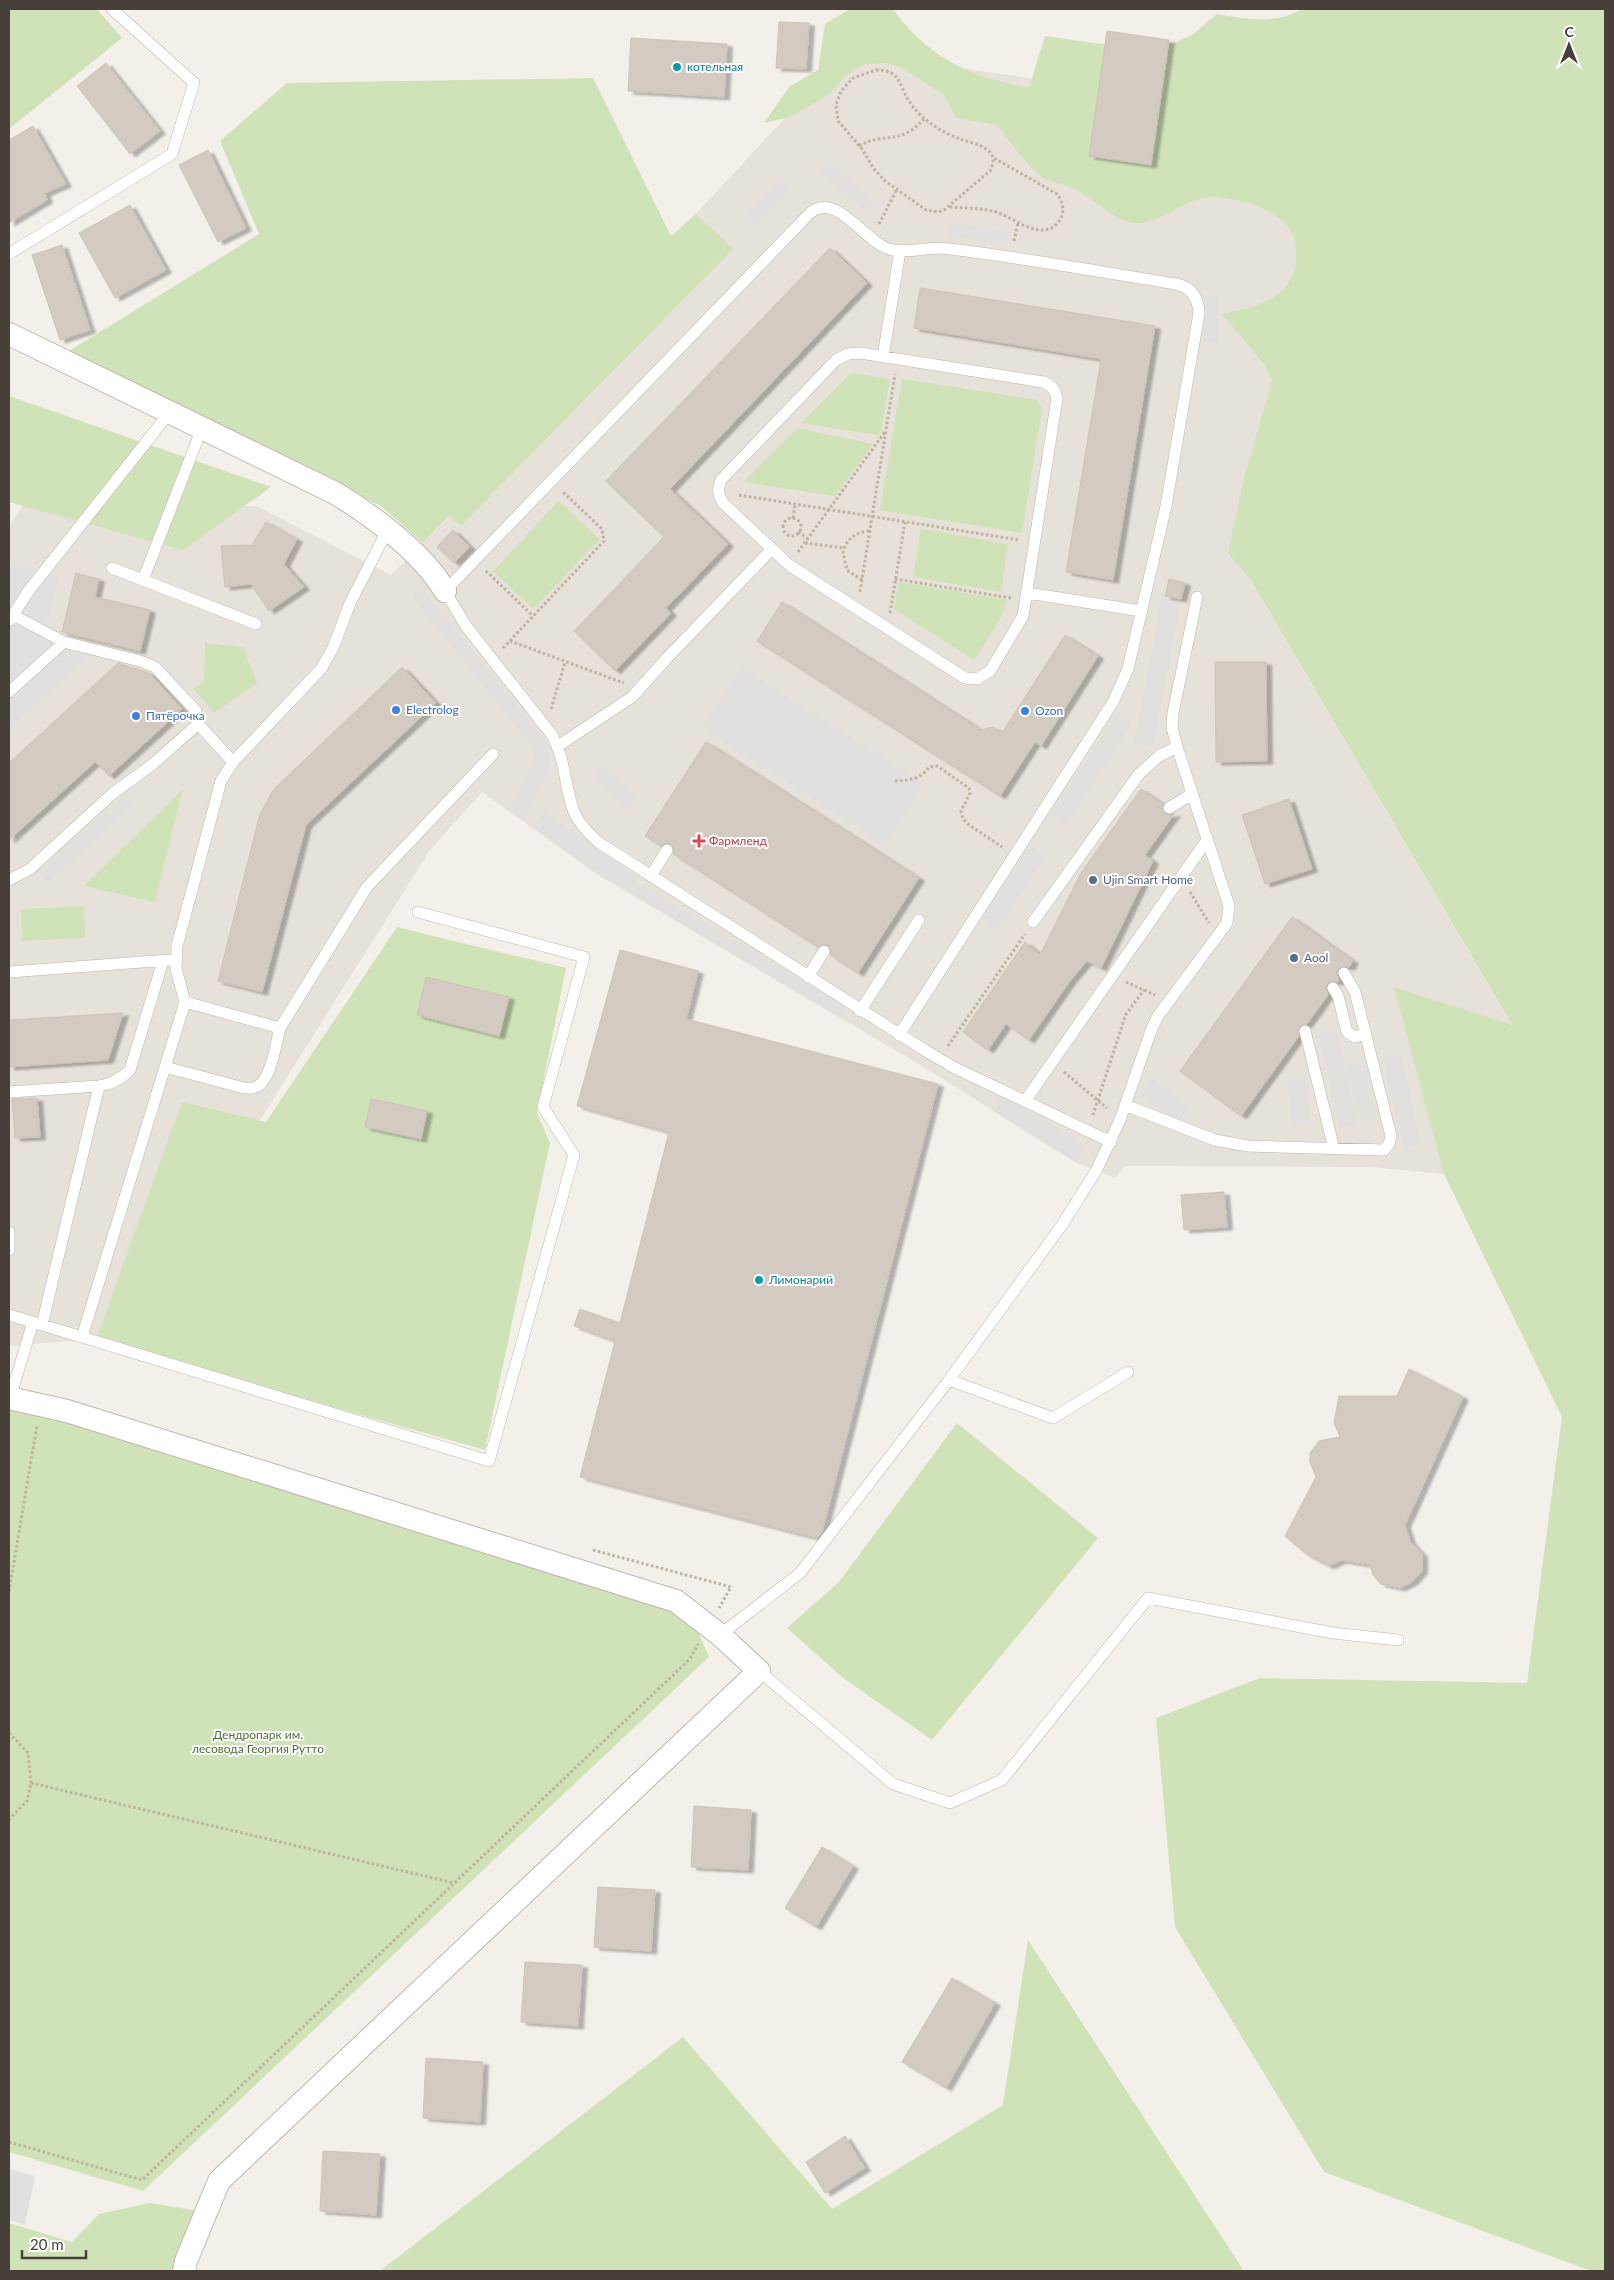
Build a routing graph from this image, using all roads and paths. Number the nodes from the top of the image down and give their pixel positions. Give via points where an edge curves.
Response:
1 (112, 9) edge
2 (924, 119) junction
3 (859, 146) junction
4 (993, 158) junction
5 (897, 189) junction
6 (949, 207) junction
7 (871, 238) junction
8 (900, 251) junction
9 (9, 254) edge
10 (9, 334) edge
11 (883, 356) junction
12 (898, 359) junction
13 (170, 412) junction
14 (202, 428) junction
15 (886, 431) junction
16 (551, 481) junction
17 (718, 492) junction
18 (795, 504) junction
19 (829, 510) junction
20 (872, 517) junction
21 (793, 518) junction
22 (905, 522) junction
23 (388, 531) junction
24 (870, 531) junction
25 (798, 532) junction
26 (808, 539) junction
27 (805, 543) junction
28 (1035, 543) junction
29 (844, 548) junction
30 (771, 550) junction
31 (474, 560) junction
32 (789, 565) junction
33 (112, 568) dead end
34 (895, 578) junction
35 (143, 580) junction
36 (862, 580) junction
37 (445, 591) junction
38 (1027, 596) junction
39 (1198, 597) dead end
40 (857, 609) junction
41 (1141, 611) junction
42 (533, 616) junction
43 (11, 618) edge
44 (256, 624) dead end
45 (887, 628) junction
46 (510, 641) junction
47 (64, 642) junction
48 (492, 659) junction
49 (565, 662) junction
50 (640, 689) junction
51 (9, 692) edge
52 (198, 724) junction
53 (546, 726) junction
54 (558, 746) junction
55 (1177, 748) junction
56 (493, 754) dead end
57 (232, 762) junction
58 (895, 781) dead end
59 (1192, 794) junction
60 (1169, 808) dead end
61 (1207, 840) junction
62 (667, 850) dead end
63 (1015, 855) junction
64 (651, 876) junction
65 (1181, 877) junction
66 (9, 880) edge
67 (418, 912) dead end
68 (918, 920) dead end
69 (1033, 922) joint
70 (1217, 938) junction
71 (824, 951) dead end
72 (176, 960) junction
73 (163, 961) junction
74 (9, 972) edge
75 (1344, 973) dead end
76 (808, 976) junction
77 (1112, 976) junction
78 (1333, 988) dead end
79 (1144, 990) junction
80 (1169, 1001) junction
81 (184, 1002) junction
82 (860, 1010) junction
83 (280, 1028) junction
84 (1305, 1031) dead end
85 (1365, 1034) junction
86 (899, 1035) junction
87 (939, 1059) junction
88 (1052, 1062) junction
89 (165, 1067) junction
90 (100, 1086) junction
91 (9, 1092) edge
92 (1025, 1101) junction
93 (1098, 1101) junction
94 (1125, 1105) junction
95 (1120, 1120) junction
96 (1088, 1130) junction
97 (1111, 1142) junction
98 (1334, 1149) junction
99 (9, 1232) edge
100 (9, 1250) edge
101 (9, 1315) edge
102 (38, 1324) junction
103 (82, 1337) junction
104 (1128, 1372) dead end
105 (949, 1380) junction
106 (9, 1398) edge
107 (41, 1405) junction
108 (587, 1549) dead end
109 (9, 1592) edge
110 (714, 1630) junction
111 (1398, 1640) dead end
112 (759, 1670) junction
113 (9, 1733) edge
114 (31, 1783) junction
115 (9, 1819) edge
116 (454, 1883) junction
117 (9, 2142) edge
118 (184, 2271) edge

1 - 9 lane via 194,83 172,154
2 - 3 path via 902,136 870,140
2 - 3 path via 892,73 876,70 860,74 841,91 836,105 838,121
2 - 4 path via 946,134 983,146
3 - 5 path via 878,175
4 - 6 path via 990,171
4 - 6 path via 1058,194 1063,210 1055,225 1045,230 1034,230 994,211
5 - 6 path via 926,210 939,212
5 - 7 path
7 - 8 lane via 881,246
7 - 16 lane via 836,209 816,208
8 - 11 lane
8 - 41 lane via 952,249 1176,284 1189,289 1196,298 1199,313 1167,501
10 - 13 street
11 - 12 lane
11 - 17 lane via 853,353 836,360 721,480
12 - 15 path
12 - 28 lane via 1042,382 1053,388 1057,398
13 - 14 street
13 - 43 lane via 27,593
14 - 23 street via 335,493
14 - 35 lane
15 - 19 path
15 - 20 path
16 - 31 lane
16 - 42 path via 602,529 605,537 603,544
17 - 18 path
17 - 30 lane via 723,504
18 - 19 path
18 - 21 path
19 - 20 path
19 - 26 path
20 - 22 path
20 - 24 path
21 - 25 path via 800,525
21 - 25 path via 783,524 784,532 791,535
22 - 28 path
22 - 34 path
23 - 37 street via 426,564
23 - 57 lane via 350,603 324,664
24 - 29 path via 852,537
24 - 36 path
25 - 26 path
26 - 27 path
27 - 29 path
27 - 32 path
28 - 38 lane
29 - 36 path via 844,565 851,575
30 - 32 lane
30 - 50 lane
31 - 37 lane
31 - 42 path
32 - 40 lane
33 - 35 lane
34 - 38 path
34 - 45 path
35 - 44 lane
36 - 40 path
37 - 48 lane via 459,616
38 - 41 lane
38 - 45 lane via 1024,616 1016,630 990,671 977,679 966,678
39 - 55 lane via 1173,713 1172,727
40 - 45 lane
41 - 63 lane via 1128,669 1118,694
42 - 46 path
43 - 47 lane
46 - 48 path
46 - 49 path
47 - 51 lane
47 - 52 lane via 155,667 196,711
48 - 53 lane
49 - 50 path
49 - 53 path
50 - 54 lane via 624,704
52 - 57 lane
52 - 66 lane via 153,764 112,794 30,869
53 - 54 lane
54 - 64 lane via 580,823 598,842
55 - 59 lane
55 - 69 lane via 1145,767
56 - 83 lane via 367,887
57 - 72 lane via 216,794 176,946
58 - 63 path via 914,779 929,767 937,766 969,788 961,811 965,822
59 - 60 lane
59 - 61 lane
61 - 65 lane
61 - 70 lane via 1229,906 1227,923
62 - 64 lane
63 - 86 lane
64 - 76 lane
65 - 70 path
65 - 77 lane
67 - 103 lane via 584,957 543,1107 574,1155 489,1460
68 - 82 lane
69 - 87 path
70 - 80 lane
71 - 76 lane
72 - 73 lane
72 - 81 lane
73 - 74 lane
73 - 90 lane via 130,1070 118,1080
75 - 85 lane via 1355,992
76 - 82 lane
77 - 79 path
77 - 88 lane
78 - 85 lane via 1347,1032 1356,1037
79 - 80 path
79 - 93 path via 1126,1014
80 - 94 lane via 1152,1028
81 - 83 lane
81 - 89 lane
82 - 86 lane
83 - 89 lane via 268,1073 256,1088 244,1088
84 - 98 lane
85 - 98 lane via 1391,1140 1379,1151
86 - 87 lane
87 - 92 lane
88 - 92 lane
88 - 93 path
89 - 103 lane
90 - 91 lane
90 - 102 lane
92 - 96 lane
93 - 95 path
93 - 96 path
94 - 95 lane
94 - 98 lane via 1226,1143
95 - 97 lane
96 - 97 lane
97 - 105 lane via 1062,1225
99 - 100 lane
101 - 102 lane
102 - 103 lane
102 - 106 lane
104 - 105 lane via 1052,1418
105 - 110 lane via 800,1573
106 - 107 street
107 - 109 path
107 - 110 street via 676,1602
108 - 110 path via 731,1587
110 - 112 street
110 - 116 path via 690,1659
111 - 112 lane via 1333,1633 1148,1598 1002,1780 950,1803 893,1784
112 - 118 street via 219,2181
113 - 114 path via 28,1753
114 - 115 path via 27,1801
114 - 116 path
116 - 117 path via 142,2180

